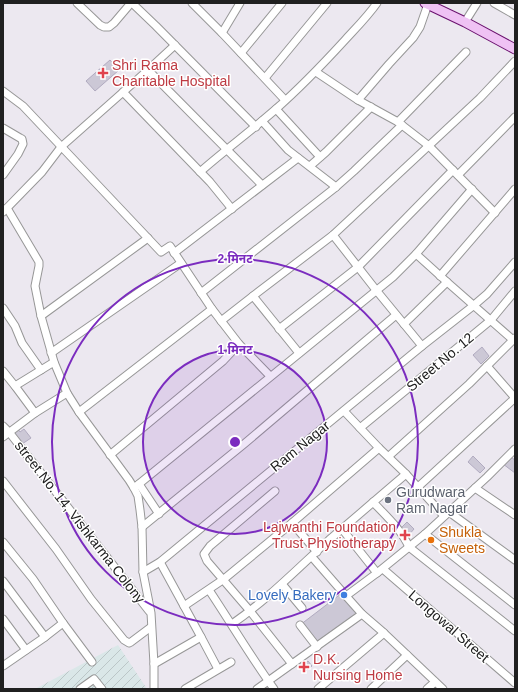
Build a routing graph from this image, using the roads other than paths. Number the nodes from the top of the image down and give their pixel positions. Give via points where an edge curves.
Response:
1 (78, 3) edge
2 (131, 3) edge
3 (192, 3) edge
4 (240, 3) edge
5 (282, 3) edge
6 (327, 3) edge
7 (378, 3) edge
8 (477, 3) edge
9 (494, 3) edge
10 (432, 4) edge
11 (515, 15) edge
12 (465, 22) junction
13 (222, 32) junction
14 (175, 45) junction
15 (515, 49) edge
16 (466, 52) dead end
17 (241, 53) junction
18 (515, 61) edge
19 (148, 70) junction
20 (316, 72) junction
21 (265, 78) junction
22 (3, 91) edge
23 (123, 92) junction
24 (285, 100) junction
25 (358, 100) junction
26 (371, 107) junction
27 (276, 109) junction
28 (515, 117) edge
29 (262, 120) junction
30 (400, 123) junction
31 (256, 126) junction
32 (3, 128) edge
33 (429, 146) junction
34 (61, 147) junction
35 (226, 149) junction
36 (320, 157) junction
37 (298, 158) junction
38 (310, 166) junction
39 (200, 172) junction
40 (455, 173) junction
41 (3, 175) edge
42 (262, 185) junction
43 (336, 187) junction
44 (515, 189) edge
45 (472, 190) junction
46 (232, 209) junction
47 (5, 210) edge
48 (495, 213) junction
49 (333, 235) junction
50 (148, 238) junction
51 (174, 253) junction
52 (416, 254) junction
53 (515, 262) edge
54 (182, 263) junction
55 (358, 266) junction
56 (440, 276) junction
57 (447, 282) junction
58 (376, 290) junction
59 (515, 291) edge
60 (201, 293) junction
61 (253, 296) junction
62 (473, 306) junction
63 (3, 308) edge
64 (212, 309) junction
65 (396, 314) junction
66 (41, 316) junction
67 (491, 320) junction
68 (221, 321) junction
69 (404, 324) junction
70 (279, 329) junction
71 (514, 339) edge
72 (239, 344) junction
73 (422, 346) junction
74 (299, 353) junction
75 (51, 354) junction
76 (54, 362) junction
77 (487, 366) junction
78 (41, 370) junction
79 (3, 371) edge
80 (270, 376) junction
81 (16, 386) junction
82 (67, 393) junction
83 (515, 398) edge
84 (344, 411) junction
85 (79, 412) junction
86 (35, 413) junction
87 (3, 426) edge
88 (360, 428) junction
89 (9, 432) junction
90 (3, 437) edge
91 (379, 448) junction
92 (514, 452) edge
93 (110, 455) junction
94 (388, 456) junction
95 (406, 474) junction
96 (3, 481) edge
97 (137, 486) junction
98 (418, 487) junction
99 (475, 488) junction
100 (275, 491) dead end
101 (373, 502) junction
102 (514, 512) edge
103 (159, 514) junction
104 (447, 514) junction
105 (292, 523) junction
106 (142, 527) junction
107 (342, 529) junction
108 (425, 534) junction
109 (3, 542) edge
110 (409, 547) junction
111 (314, 554) junction
112 (515, 560) edge
113 (160, 562) junction
114 (380, 571) junction
115 (143, 572) junction
116 (3, 580) edge
117 (224, 580) junction
118 (282, 584) junction
119 (209, 590) junction
120 (346, 596) junction
121 (515, 605) edge
122 (184, 606) junction
123 (302, 608) dead end
124 (250, 611) junction
125 (150, 613) junction
126 (362, 614) junction
127 (3, 619) edge
128 (63, 623) junction
129 (232, 624) junction
130 (300, 625) dead end
131 (151, 627) junction
132 (515, 630) edge
133 (384, 633) junction
134 (45, 637) junction
135 (201, 637) junction
136 (316, 647) junction
137 (26, 650) junction
138 (407, 655) junction
139 (92, 662) dead end
140 (231, 662) dead end
141 (4, 664) edge
142 (154, 664) junction
143 (292, 664) junction
144 (218, 669) junction
145 (269, 682) junction
146 (435, 682) junction
147 (515, 682) edge
148 (80, 689) edge
149 (102, 689) edge
150 (154, 689) edge
151 (185, 689) edge
152 (258, 689) edge
153 (274, 689) edge
154 (318, 689) edge
155 (371, 689) edge
156 (427, 689) edge
157 (443, 689) edge

1 - 2 street via 100,25 109,27
2 - 14 street
3 - 13 street
4 - 13 street
5 - 17 street
6 - 21 street
7 - 20 street
8 - 12 street
9 - 11 street
10 - 12 street
10 - 25 street via 413,38
12 - 15 street
13 - 17 street
14 - 19 street
14 - 31 street
16 - 30 street
17 - 21 street
18 - 33 street
19 - 23 street
19 - 35 street
20 - 24 street
20 - 25 street
21 - 24 street
22 - 34 street via 23,106
23 - 34 street
23 - 39 street
24 - 27 street
25 - 26 street
26 - 30 street
26 - 36 street
27 - 29 street
27 - 36 street
28 - 40 street
29 - 31 street
29 - 37 street
30 - 33 street
30 - 43 street
31 - 35 street
32 - 41 street via 20,138 23,144
33 - 40 street
33 - 49 street
34 - 47 street via 42,172
34 - 50 street
35 - 39 street
35 - 42 street
36 - 38 street
37 - 38 street
37 - 42 street
38 - 43 street
39 - 46 street
40 - 45 street
40 - 55 street
42 - 46 street
43 - 60 street
44 - 48 street
45 - 48 street
45 - 52 street
46 - 51 street
47 - 66 street via 39,262 35,286
48 - 56 street
49 - 55 street
49 - 61 street
50 - 51 street via 161,252 170,246
50 - 66 street
51 - 54 street
52 - 56 street
52 - 58 street
53 - 62 street
54 - 60 street
54 - 75 street
55 - 58 street
55 - 70 street
56 - 57 street
57 - 62 street
57 - 69 street
58 - 65 street
58 - 74 street
59 - 67 street, Street No. 12
60 - 64 street
61 - 68 street
61 - 70 street
62 - 67 street
62 - 73 street
63 - 78 street via 22,343
64 - 68 street
64 - 85 street
65 - 69 street
65 - 103 street
66 - 75 street
67 - 71 street
67 - 88 street, Street No. 12
68 - 72 street
69 - 73 street
70 - 74 street
71 - 77 street
72 - 80 street
72 - 93 street via 223,361
73 - 84 street
74 - 80 street
75 - 76 street
76 - 78 street
76 - 82 street
77 - 83 street
77 - 94 street
78 - 81 street
79 - 81 street
80 - 97 street
81 - 86 street
82 - 85 street
82 - 86 street
83 - 98 street
84 - 88 street, Ram Nagar
84 - 113 street, Ram Nagar
85 - 93 street
86 - 89 street
87 - 89 street, street No. 14, Vishkarma Colony
88 - 91 street, Ram Nagar
89 - 90 street
89 - 125 street, street No. 14, Vishkarma Colony
91 - 94 street, Ram Nagar
91 - 105 street
92 - 99 street
93 - 97 street
94 - 95 street, Ram Nagar
95 - 98 street, Ram Nagar
95 - 101 street
96 - 131 street via 124,640 129,643
97 - 103 street
97 - 106 street
98 - 104 street, Ram Nagar
99 - 102 street
99 - 104 street
100 - 117 street via 205,552 205,557
101 - 107 street
101 - 110 street via 405,538
103 - 106 street
104 - 108 street
104 - 112 street, Ram Nagar
105 - 111 street
105 - 117 street
106 - 115 street
107 - 111 street
107 - 114 street, Longowal Street
108 - 110 street
108 - 121 street
109 - 128 street via 33,579
110 - 114 street
110 - 132 street
111 - 118 street
111 - 120 street
113 - 115 street, Ram Nagar
113 - 122 street
114 - 120 street
114 - 147 street, Longowal Street
115 - 125 street
116 - 134 street
117 - 119 street
117 - 124 street
118 - 123 street
118 - 124 street
119 - 122 street
119 - 129 street
120 - 126 street
122 - 135 street
124 - 129 street
124 - 143 street
125 - 131 street
126 - 133 street
126 - 136 street
127 - 137 street
128 - 134 street
128 - 139 street
129 - 145 street
130 - 136 street
131 - 142 street
133 - 138 street
133 - 154 street
134 - 137 street
135 - 142 street
135 - 144 street
136 - 143 street
137 - 141 street
138 - 146 street
138 - 155 street
140 - 144 street
142 - 150 street
143 - 145 street
144 - 151 street
145 - 152 street
145 - 153 street
146 - 156 street
146 - 157 street
148 - 149 street via 94,679

